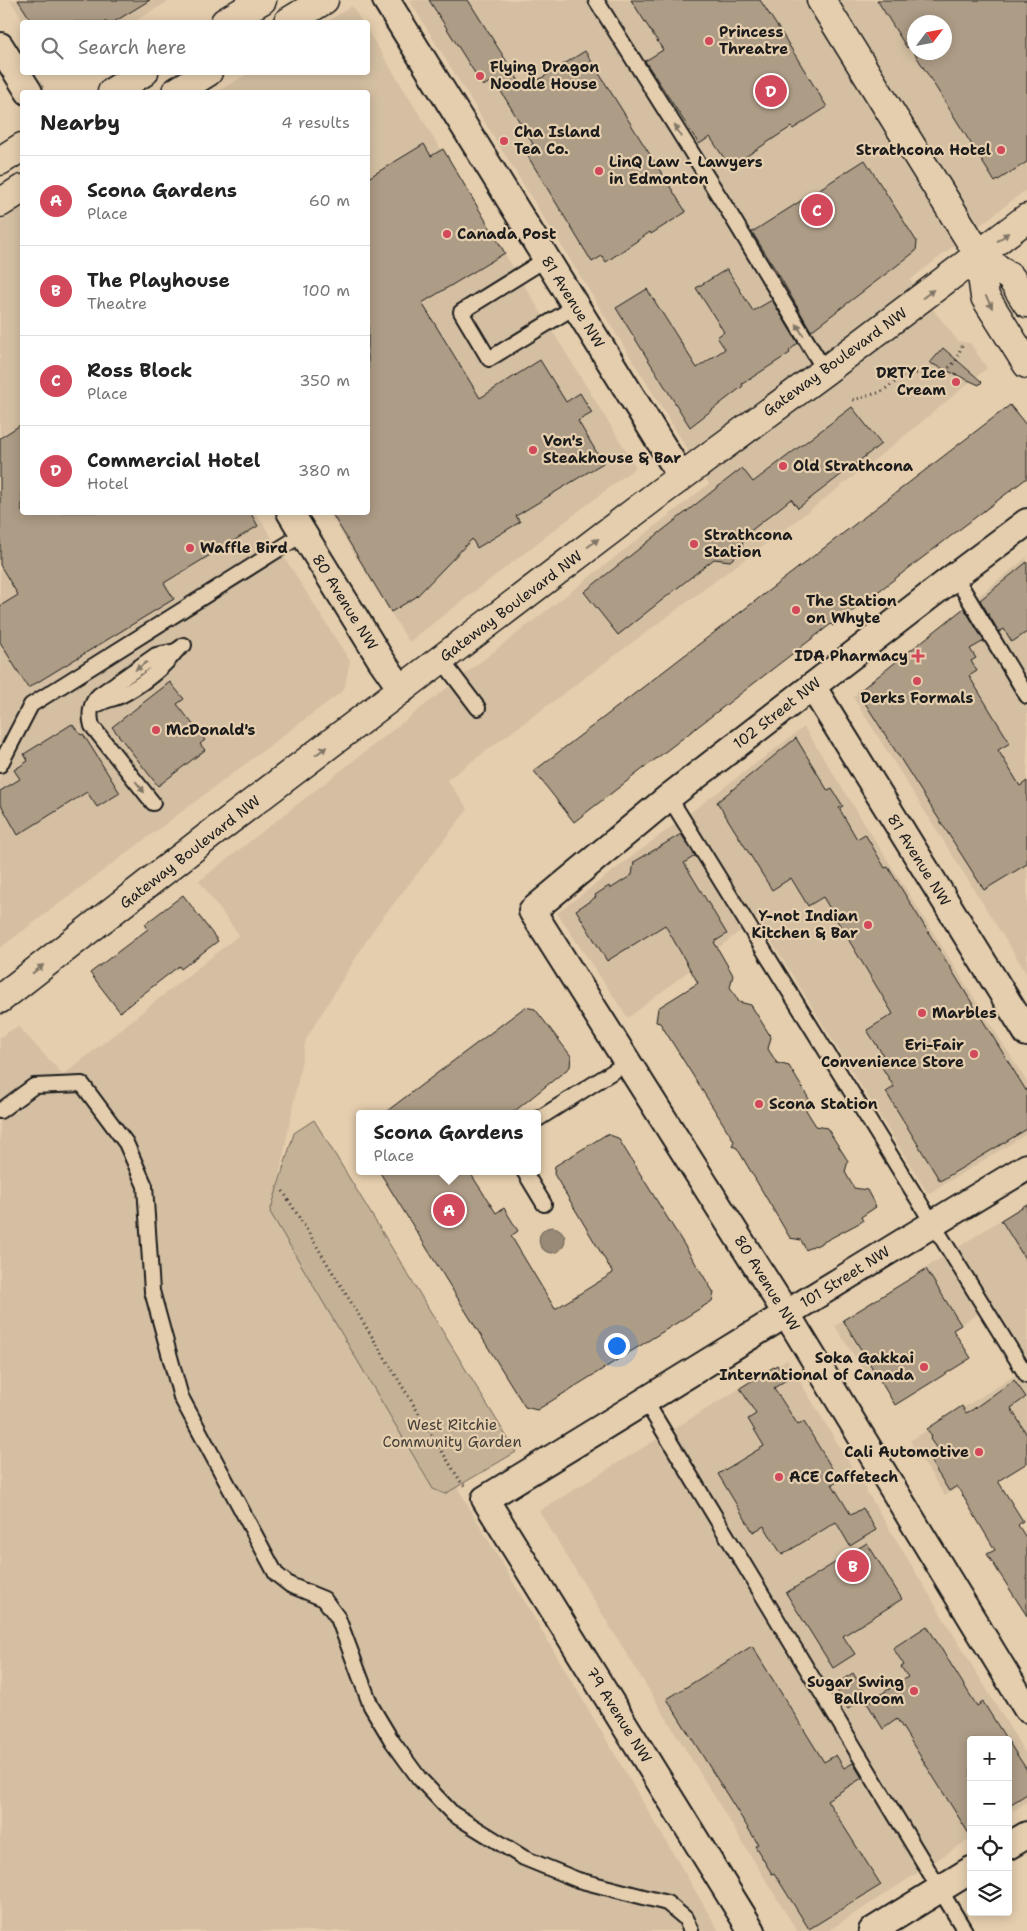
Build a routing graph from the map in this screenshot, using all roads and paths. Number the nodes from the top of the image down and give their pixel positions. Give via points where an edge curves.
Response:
1 (262, 0) edge
2 (324, 0) edge
3 (386, 0) edge
4 (596, 0) edge
5 (821, 0) edge
6 (228, 20) edge
7 (291, 20) edge
8 (0, 46) edge
9 (139, 75) edge
10 (203, 75) edge
11 (28, 90) edge
12 (115, 90) edge
13 (179, 90) edge
14 (20, 148) edge
15 (0, 161) edge
16 (20, 190) edge
17 (0, 203) edge
18 (1027, 218) edge
19 (979, 255) junction
20 (546, 259) junction
21 (1027, 303) edge
22 (576, 306) junction
23 (963, 342) dead end
24 (1027, 364) edge
25 (825, 371) junction
26 (853, 400) dead end
27 (681, 476) junction
28 (1027, 522) edge
29 (297, 523) edge
30 (955, 576) junction
31 (181, 647) dead end
32 (441, 659) junction
33 (812, 686) junction
34 (402, 690) junction
35 (1027, 696) edge
36 (478, 708) dead end
37 (0, 765) edge
38 (669, 797) junction
39 (153, 803) dead end
40 (532, 911) joint
41 (0, 999) edge
42 (1027, 1033) edge
43 (628, 1062) junction
44 (0, 1111) edge
45 (541, 1117) edge
46 (1027, 1168) edge
47 (526, 1175) edge
48 (283, 1191) dead end
49 (544, 1204) dead end
50 (932, 1224) junction
51 (786, 1313) junction
52 (1027, 1376) edge
53 (646, 1402) junction
54 (485, 1499) junction
55 (1027, 1709) edge
56 (1027, 1835) edge
57 (1012, 1844) edge
58 (969, 1871) edge
59 (940, 1889) junction
60 (691, 1931) edge
61 (752, 1931) edge
62 (872, 1931) edge
63 (966, 1931) edge

1 - 6 main road
2 - 7 main road
3 - 20 street, 81 Avenue NW
25 -> 4 lane
5 - 19 main road
8 - 11 street
9 - 12 main road
10 - 13 main road
14 - 15 main road
16 - 17 main road
19 -> 18 main road, Gateway Boulevard NW
19 - 21 main road via 1011,278
19 -> 24 main road via 986,298
25 -> 19 main road, Gateway Boulevard NW
20 - 22 street, 81 Avenue NW
20 - 22 lane via 461,312 489,359
22 - 27 street, 81 Avenue NW
23 - 26 path via 956,361 947,370 935,374 905,374 881,392
25 - 27 main road, Gateway Boulevard NW
32 -> 27 main road, Gateway Boulevard NW
28 - 30 street, 102 Street NW
29 - 34 street, 80 Avenue NW
29 - 37 lane via 31,705
30 - 33 street, 102 Street NW
30 - 35 lane
31 -> 39 lane via 156,655 95,699 90,711 92,726
32 - 34 main road, Gateway Boulevard NW
32 - 36 lane
33 - 38 street, 102 Street NW
33 - 42 street, 81 Avenue NW
41 -> 34 main road, Gateway Boulevard NW
38 - 40 street, 102 Street NW
38 - 50 lane
40 - 43 street, 80 Avenue NW
43 - 45 lane
43 - 51 street, 80 Avenue NW
44 - 60 lane via 34,1086 82,1084 126,1143 145,1186 152,1291 180,1397 276,1574 290,1585 324,1600 338,1618 371,1706 419,1778 453,1814 524,1858 578,1880 667,1903 685,1918
46 - 50 street, 101 Street NW
47 - 49 lane
48 - 54 path via 462,1484
50 - 51 street, 101 Street NW
50 - 52 lane
51 - 53 street, 101 Street NW
51 - 55 street, 80 Avenue NW
53 - 54 street, 101 Street NW
53 - 59 lane
54 - 61 street, 79 Avenue NW
56 - 57 street
58 - 59 street
59 - 62 street
59 - 63 lane

